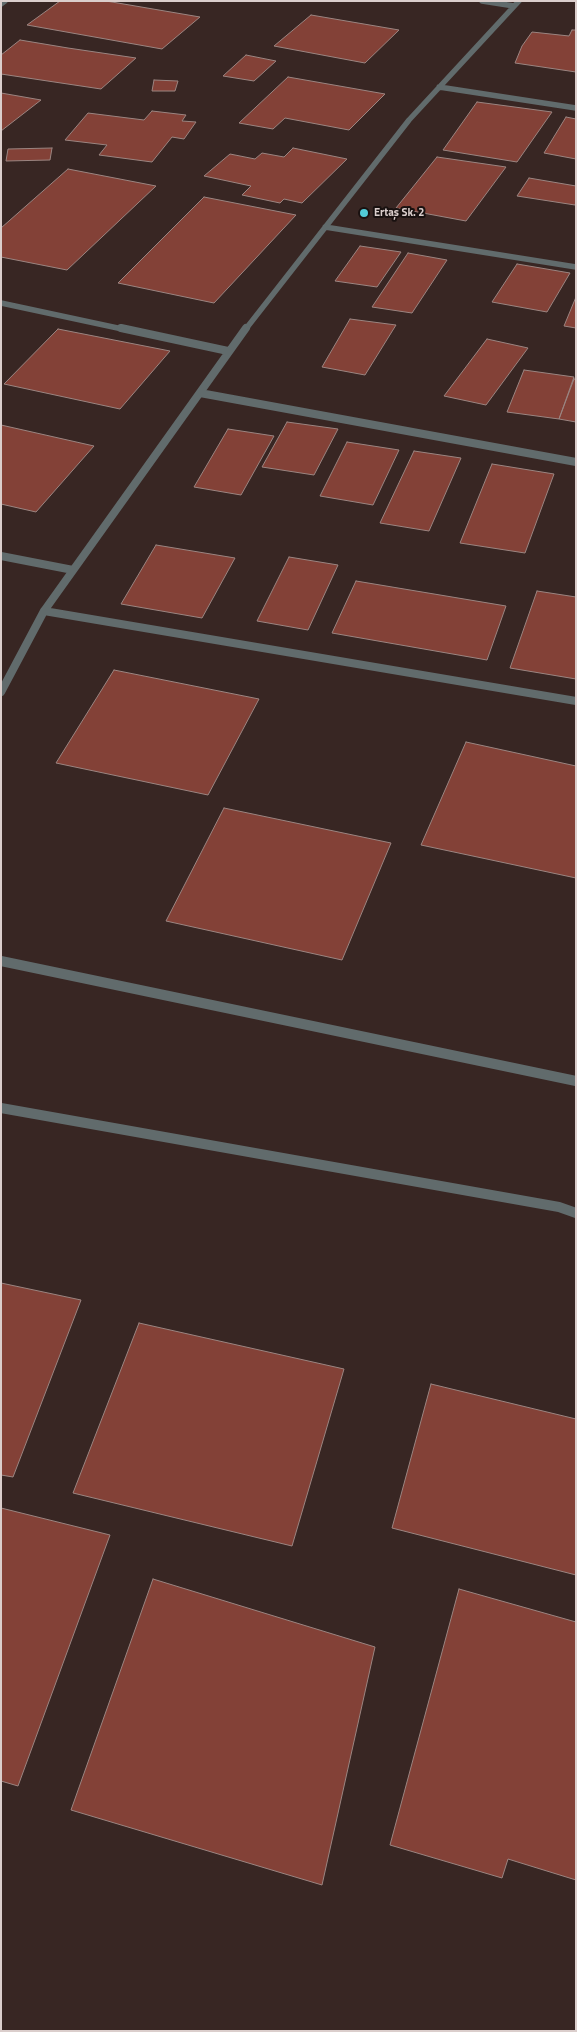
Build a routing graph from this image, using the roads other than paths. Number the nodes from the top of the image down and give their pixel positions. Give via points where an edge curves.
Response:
1 (5, 1) edge
2 (482, 1) edge
3 (1, 4) edge
4 (517, 4) edge
5 (439, 87) junction
6 (576, 108) edge
7 (325, 228) junction
8 (576, 267) edge
9 (1, 304) edge
10 (228, 350) junction
11 (200, 393) junction
12 (576, 462) edge
13 (1, 556) edge
14 (73, 570) junction
15 (44, 611) junction
16 (1, 692) edge
17 (576, 701) edge
18 (1, 961) edge
19 (576, 1081) edge
20 (1, 1108) edge
21 (576, 1213) edge

1 - 3 street
2 - 4 street
4 - 5 street
5 - 6 street
5 - 7 street via 409,120
7 - 8 street
7 - 10 street
9 - 10 street
10 - 11 street
11 - 12 street
11 - 14 street
13 - 14 street
14 - 15 street
15 - 16 street
15 - 17 street
18 - 19 street
20 - 21 street via 559,1207

